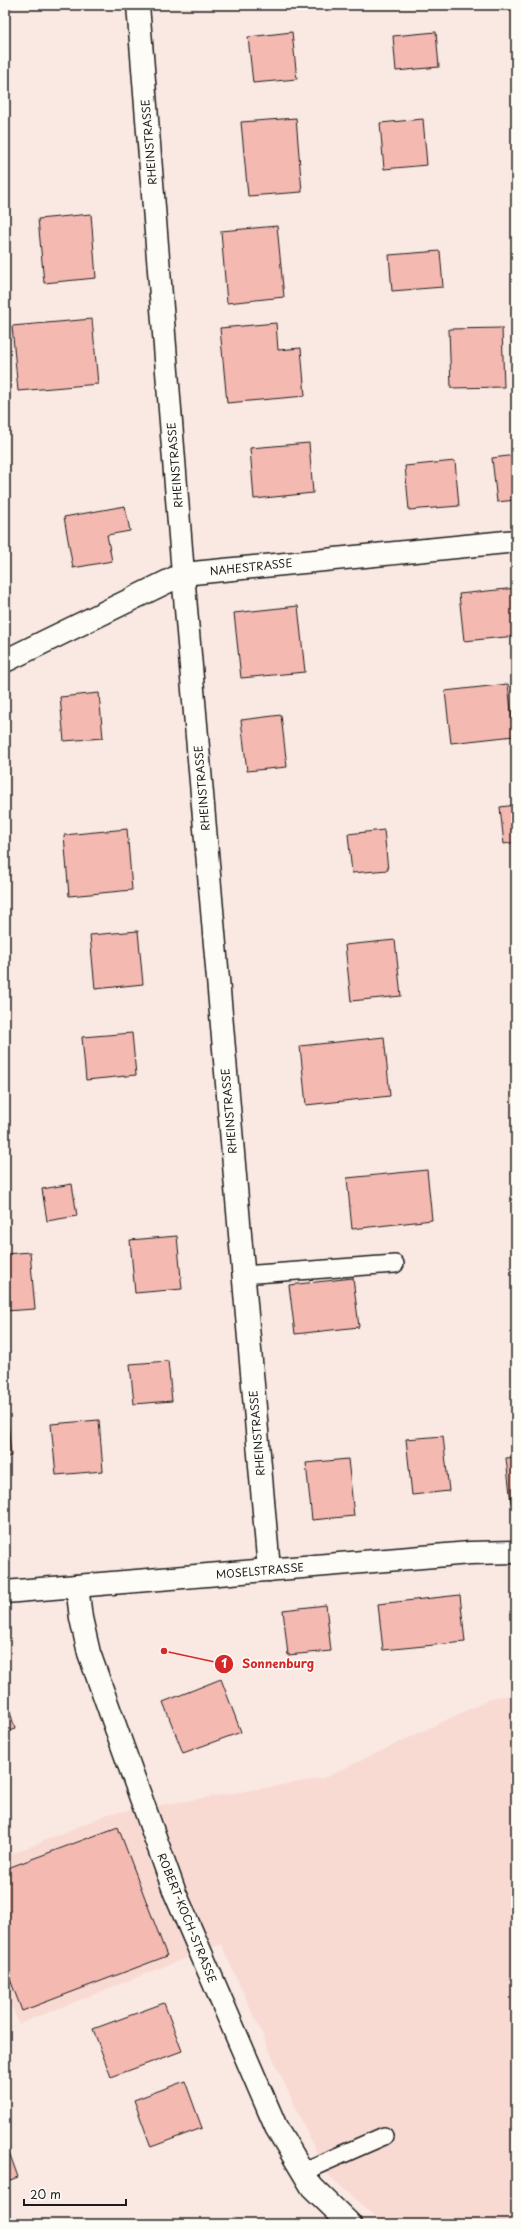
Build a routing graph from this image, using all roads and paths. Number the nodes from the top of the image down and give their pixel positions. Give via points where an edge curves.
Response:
1 (138, 5) edge
2 (516, 541) edge
3 (183, 574) junction
4 (5, 661) edge
5 (395, 1264) dead end
6 (243, 1275) junction
7 (516, 1552) edge
8 (269, 1570) junction
9 (77, 1586) junction
10 (5, 1592) edge
11 (384, 2136) dead end
12 (302, 2172) junction
13 (350, 2224) edge

1 - 3 street, RHEINSTRASSE
2 - 3 street, NAHESTRASSE
3 - 4 street, NAHESTRASSE
3 - 6 street, RHEINSTRASSE
5 - 6 lane
6 - 8 street, RHEINSTRASSE
7 - 8 street, MOSELSTRASSE via 470,1553
8 - 9 street, MOSELSTRASSE
9 - 10 street, MOSELSTRASSE
9 - 12 street, ROBERT-KOCH-STRASSE via 89,1654 175,1893 276,2126
11 - 12 lane
12 - 13 street, ROBERT-KOCH-STRASSE via 312,2187

